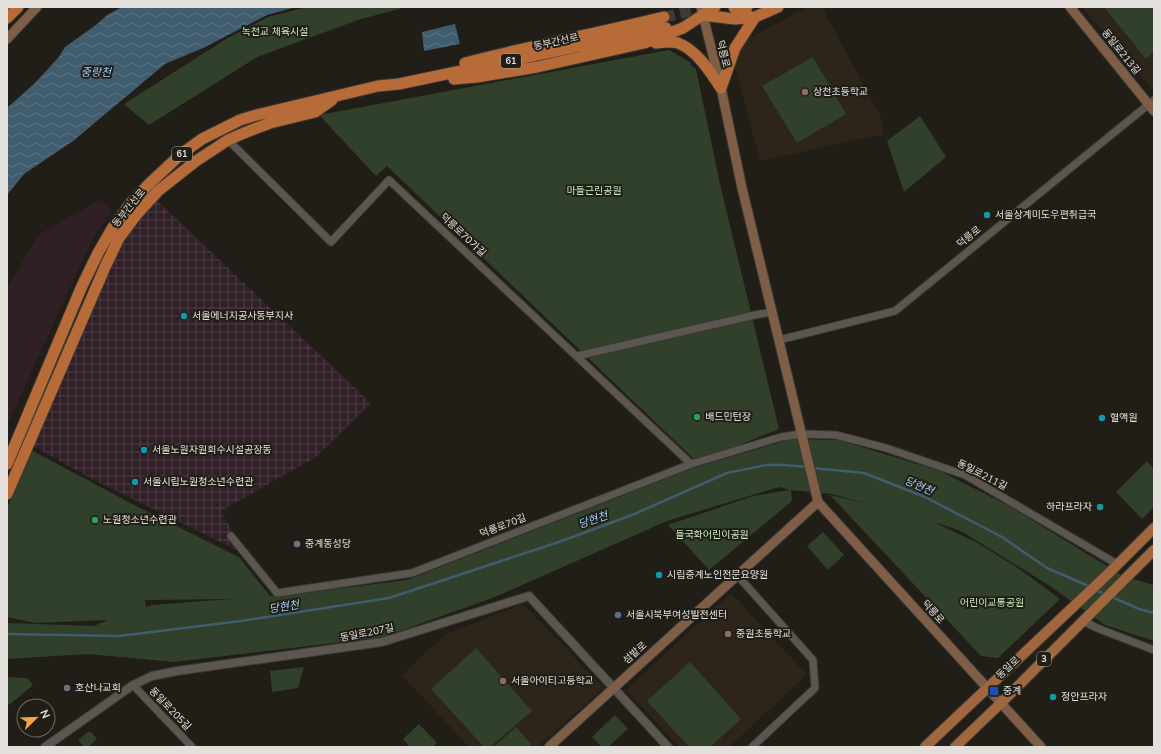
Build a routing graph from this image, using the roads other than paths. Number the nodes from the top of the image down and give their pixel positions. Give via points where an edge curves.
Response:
1 (18, 7) edge
2 (37, 7) edge
3 (715, 7) edge
4 (734, 7) edge
5 (778, 7) edge
6 (1070, 7) edge
7 (702, 11) edge
8 (755, 17) junction
9 (7, 18) edge
10 (7, 39) edge
11 (644, 43) junction
12 (408, 82) junction
13 (378, 86) junction
14 (721, 88) junction
15 (338, 96) junction
16 (1152, 105) edge
17 (228, 140) junction
18 (772, 312) junction
19 (779, 340) junction
20 (577, 356) junction
21 (801, 434) junction
22 (7, 464) edge
23 (691, 464) junction
24 (7, 494) edge
25 (818, 502) junction
26 (1154, 528) edge
27 (231, 536) dead end
28 (1154, 550) edge
29 (1117, 564) junction
30 (737, 575) junction
31 (1086, 619) junction
32 (1154, 650) edge
33 (133, 685) junction
34 (614, 688) junction
35 (987, 688) junction
36 (1001, 703) junction
37 (45, 747) edge
38 (192, 747) edge
39 (549, 747) edge
40 (668, 747) edge
41 (752, 747) edge
42 (925, 747) edge
43 (955, 747) edge
44 (1041, 747) edge

1 - 9 highway
2 - 10 main road
3 - 7 highway
4 - 8 highway via 739,15
5 - 8 highway
6 - 16 main road, 동일로213길
7 - 8 highway via 735,19
7 - 11 highway via 677,31
7 - 14 main road, 덕릉로
8 - 14 highway via 735,48
11 - 12 highway via 476,77
11 - 14 highway via 678,43 706,66
12 - 13 highway, 동부간선로 / 61
12 - 13 highway, 동부간선로 / 61 via 665,22 514,50
13 - 15 highway, 동부간선로 / 61
14 - 18 main road, 덕릉로 via 732,146
15 - 17 highway via 315,112 270,123
15 - 22 highway, 동부간선로 / 61 via 253,116 223,128 180,155 130,204 113,227 82,286
16 - 19 street, 덕릉로 via 895,311
17 - 20 street, 덕릉로70가길 via 331,242 389,180
17 - 24 highway via 196,160 158,191 119,238
18 - 19 main road, 덕릉로
18 - 20 street
19 - 21 main road, 덕릉로
20 - 23 street, 덕릉로70가길
21 - 23 street, 덕릉로70길 via 780,437
21 - 25 main road, 덕릉로
21 - 29 street, 동일로211길 via 836,435 886,448 965,475
23 - 27 street, 덕릉로70길 via 412,573 277,593
25 - 30 main road, 섬밭로
25 - 35 main road, 덕릉로
26 - 29 main road, 3
28 - 31 main road, 3
29 - 35 main road, 동일로 / 3
30 - 34 main road, 섬밭로
30 - 41 street via 813,660 815,688
31 - 32 street via 1097,628
31 - 36 main road, 동일로 / 3
33 - 34 street, 동일로207길 via 152,676 177,671 382,642 529,596
33 - 37 street, 동일로207길
33 - 38 street, 동일로205길
34 - 39 main road, 섬밭로
34 - 40 street, 동일로207길
35 - 36 main road, 덕릉로
35 - 42 main road, 동일로 / 3
36 - 43 main road, 동일로 / 3
36 - 44 main road, 덕릉로

